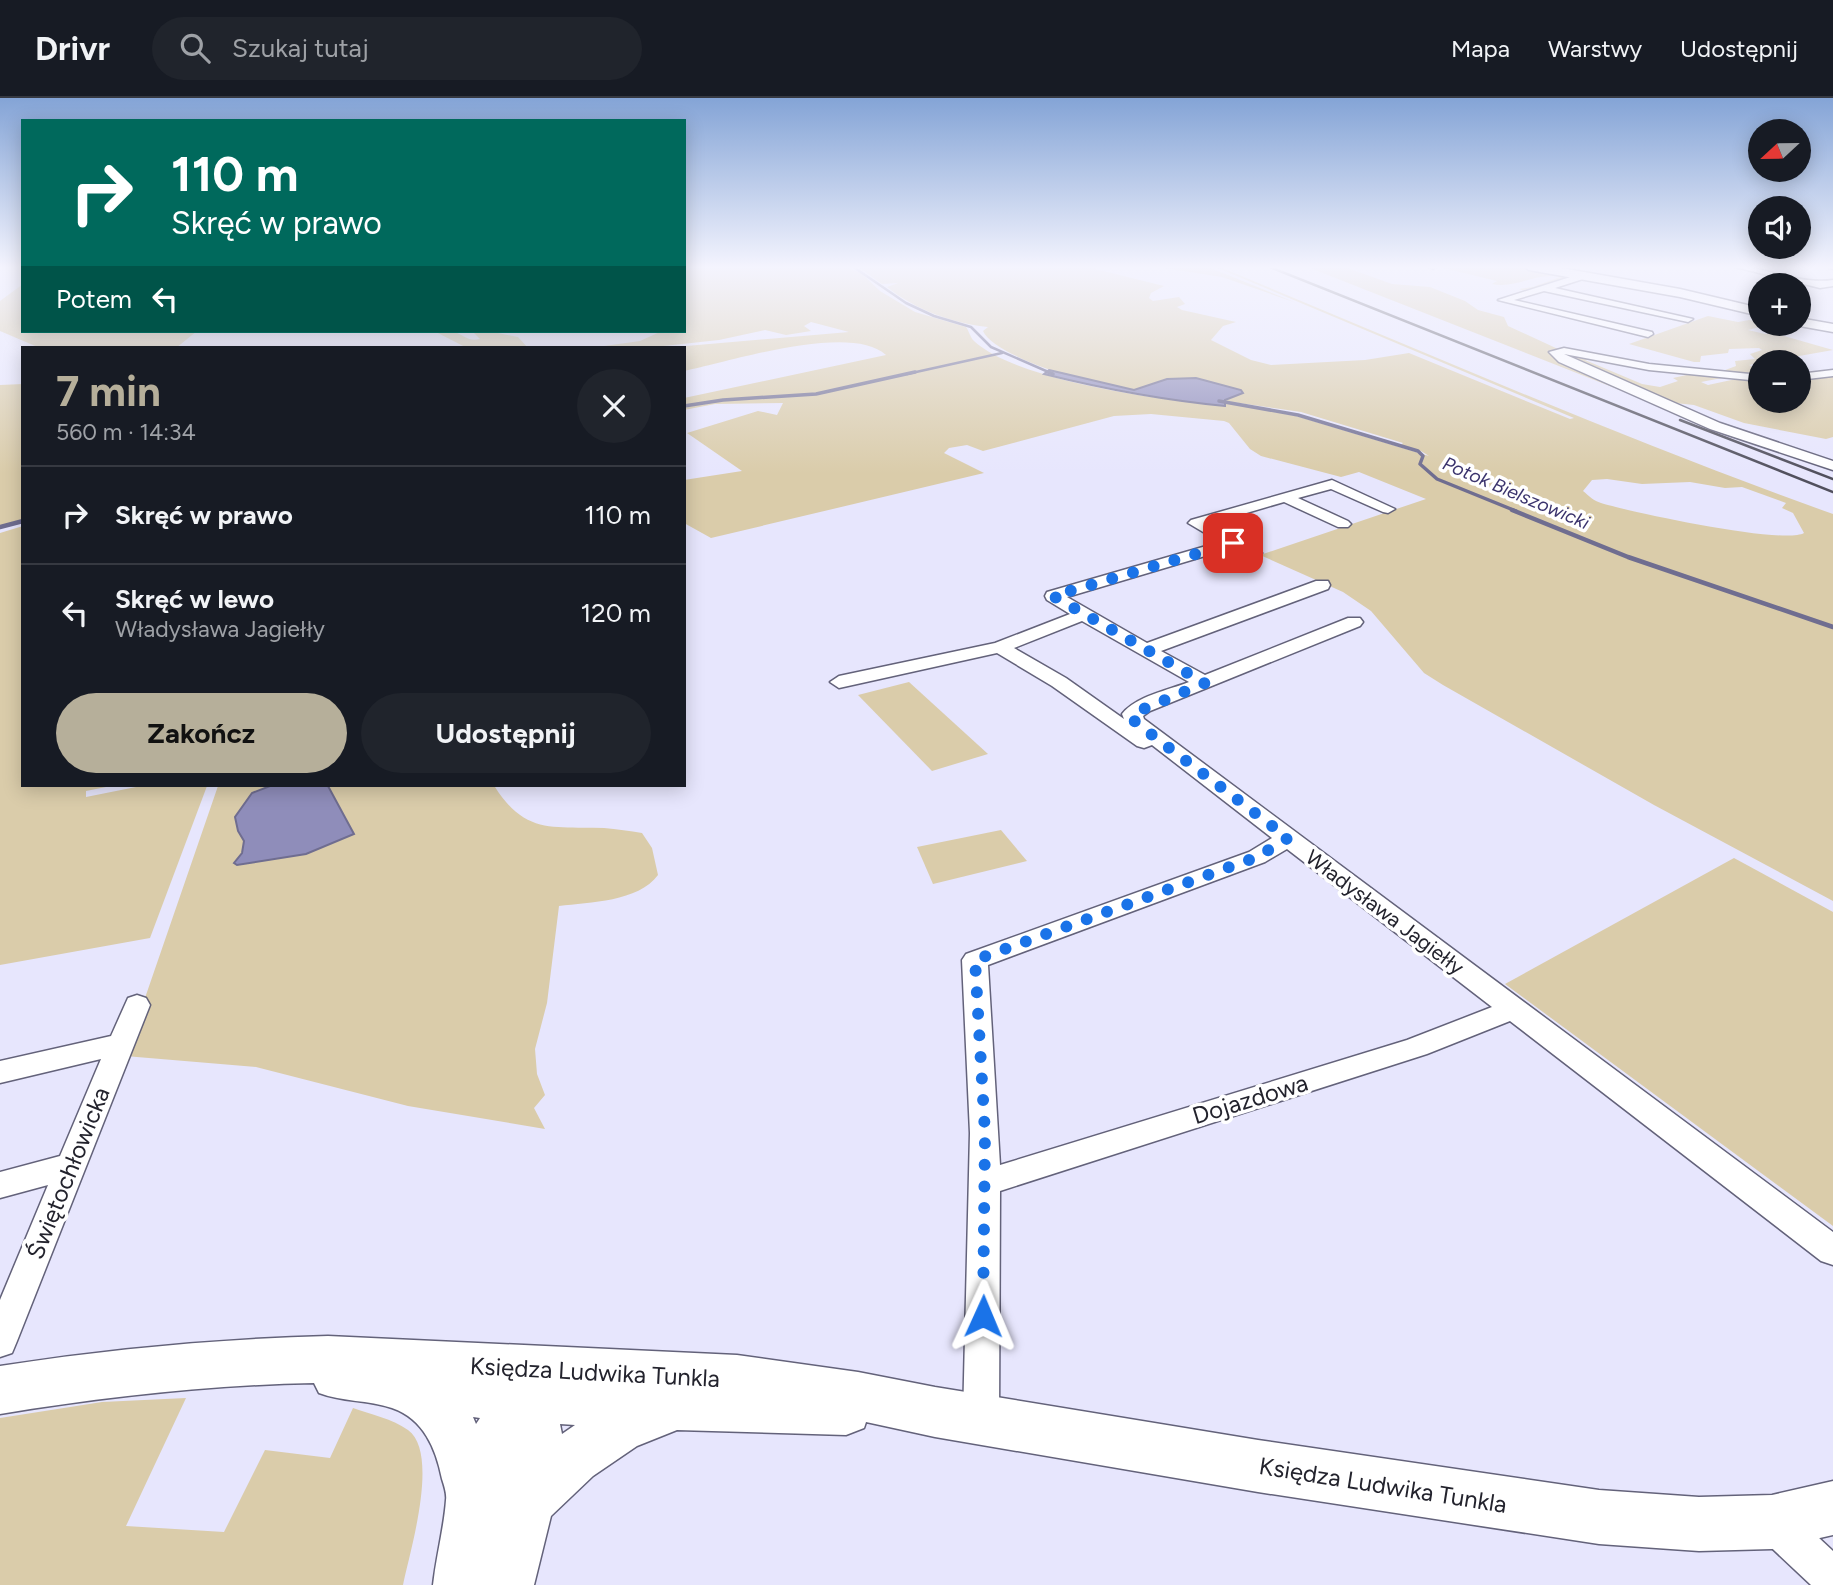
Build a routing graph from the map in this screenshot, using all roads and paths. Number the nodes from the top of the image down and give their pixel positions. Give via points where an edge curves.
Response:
1 (1563, 359) joint
2 (1833, 373) edge
3 (1811, 376) edge
4 (1748, 377) edge
5 (1833, 466) edge
6 (1286, 498) junction
7 (1388, 509) dead end
8 (1343, 524) dead end
9 (1233, 543) junction
10 (1254, 553) dead end
11 (1322, 585) dead end
12 (1083, 615) junction
13 (1354, 622) dead end
14 (1000, 647) junction
15 (1146, 650) junction
16 (839, 682) dead end
17 (1205, 683) junction
18 (1170, 749) junction
19 (1288, 838) junction
20 (137, 1005) dead end
21 (1513, 1009) junction
22 (121, 1044) junction
23 (0, 1072) edge
24 (71, 1166) junction
25 (985, 1183) junction
26 (0, 1185) edge
27 (1833, 1251) edge
28 (0, 1341) edge
29 (252, 1361) junction
30 (520, 1383) junction
31 (403, 1387) junction
32 (0, 1390) edge
33 (674, 1407) junction
34 (958, 1415) junction
35 (472, 1494) junction
36 (530, 1500) junction
37 (1833, 1508) edge
38 (1772, 1522) junction
39 (1833, 1578) edge
40 (461, 1585) edge
41 (506, 1585) edge

1 - 4 street via 1555,352
1 - 5 street via 1715,426
2 - 3 street
6 - 7 street via 1332,484
6 - 8 street
6 - 9 street via 1196,523
9 - 10 street
9 - 12 street via 1053,596
11 - 15 street
12 - 14 street
12 - 15 street
13 - 17 street, Władysława Jagiełły
14 - 16 street
14 - 18 street via 1149,745
15 - 17 street
17 - 18 street, Władysława Jagiełły via 1132,714 1135,722
18 - 19 street, Władysława Jagiełły
19 - 21 street, Władysława Jagiełły
19 - 25 street via 1257,857 975,960
20 - 22 street, Świętochłowicka
21 - 25 street, Dojazdowa via 1416,1047
21 - 27 street, Władysława Jagiełły
22 - 23 street
22 - 24 street, Świętochłowicka
24 - 26 street
24 - 28 street, Świętochłowicka
25 - 34 street
29 - 30 street, Księdza Ludwika Tunkla via 328,1359
29 - 31 street, Księdza Ludwika Tunkla
29 - 32 street, Księdza Ludwika Tunkla via 86,1376
30 - 31 street, Księdza Ludwika Tunkla
30 - 33 street, Księdza Ludwika Tunkla
30 - 34 street, Księdza Ludwika Tunkla via 578,1371 737,1379 796,1385
30 - 35 street via 512,1415 495,1439
30 - 36 street via 536,1429
31 - 35 street via 432,1404 453,1429
33 - 34 street, Księdza Ludwika Tunkla
33 - 36 street via 608,1432 582,1449
34 - 38 street, Księdza Ludwika Tunkla via 1599,1517 1699,1524
35 - 40 street
36 - 41 street
37 - 38 street, Księdza Ludwika Tunkla
38 - 39 street

